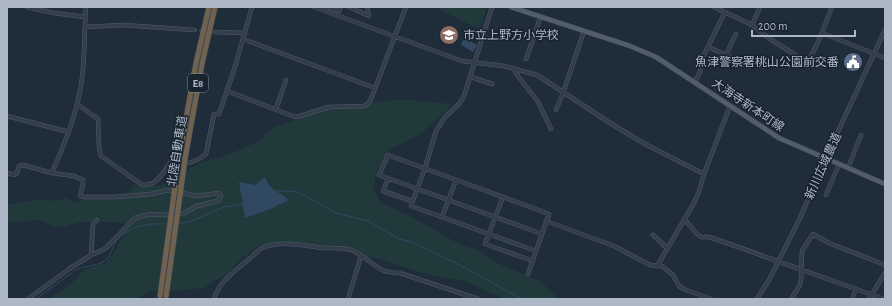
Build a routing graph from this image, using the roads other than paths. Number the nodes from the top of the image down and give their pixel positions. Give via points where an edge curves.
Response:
1 (27, 7) edge
2 (86, 7) edge
3 (209, 7) edge
4 (215, 7) edge
5 (252, 7) edge
6 (314, 7) edge
7 (328, 7) edge
8 (341, 7) edge
9 (349, 7) edge
10 (367, 7) edge
11 (406, 7) edge
12 (492, 7) edge
13 (513, 7) edge
14 (714, 7) edge
15 (760, 7) edge
16 (832, 7) edge
17 (725, 12) junction
18 (85, 17) junction
19 (540, 17) junction
20 (752, 25) junction
21 (85, 27) junction
22 (194, 30) tunnel mouth
23 (885, 30) edge
24 (584, 31) junction
25 (215, 32) dead end
26 (245, 33) junction
27 (822, 33) junction
28 (736, 34) dead end
29 (394, 37) junction
30 (243, 38) junction
31 (708, 47) junction
32 (873, 54) junction
33 (726, 55) junction
34 (885, 58) edge
35 (526, 59) dead end
36 (735, 59) dead end
37 (475, 63) junction
38 (512, 68) junction
39 (471, 78) junction
40 (286, 80) dead end
41 (695, 82) junction
42 (492, 84) dead end
43 (375, 88) junction
44 (227, 91) junction
45 (563, 93) junction
46 (77, 104) junction
47 (730, 106) junction
48 (276, 109) junction
49 (556, 110) dead end
50 (7, 116) edge
51 (551, 129) dead end
52 (69, 132) junction
53 (860, 135) dead end
54 (826, 158) junction
55 (184, 160) junction
56 (174, 162) dead end
57 (838, 164) junction
58 (425, 168) junction
59 (848, 168) junction
60 (7, 173) edge
61 (52, 173) junction
62 (704, 174) junction
63 (388, 178) junction
64 (456, 180) junction
65 (885, 184) edge
66 (417, 189) junction
67 (826, 195) dead end
68 (503, 197) junction
69 (448, 200) junction
70 (412, 201) junction
71 (442, 217) junction
72 (496, 218) junction
73 (97, 220) dead end
74 (685, 220) junction
75 (546, 222) junction
76 (489, 234) junction
77 (542, 234) junction
78 (653, 235) dead end
79 (668, 249) junction
80 (536, 251) junction
81 (92, 255) junction
82 (361, 256) junction
83 (532, 261) junction
84 (778, 262) junction
85 (885, 265) edge
86 (658, 266) junction
87 (802, 270) junction
88 (885, 273) edge
89 (528, 274) dead end
90 (856, 289) junction
91 (872, 295) junction
92 (699, 297) edge
93 (163, 298) edge
94 (28, 299) edge
95 (214, 299) edge
96 (348, 299) edge
97 (478, 299) edge
98 (711, 299) edge
99 (757, 299) edge
100 (791, 299) edge
101 (852, 299) edge
102 (869, 299) edge
103 (884, 299) edge

1 - 18 street
2 - 18 street
3 - 55 highway, 北陸自動車道 / E8 via 195,70
4 - 55 highway, 北陸自動車道 / E8
5 - 26 street
6 - 29 street
7 - 8 street via 339,11
9 - 10 street via 369,16
11 - 29 street
12 - 37 street
13 - 19 main road, 大海寺新本町線
14 - 17 street
15 - 20 street
16 - 27 street
17 - 20 street
17 - 31 street
18 - 21 street
19 - 24 main road, 大海寺新本町線
19 - 35 street
20 - 27 street via 808,63
21 - 22 street via 123,25
21 - 46 street via 82,78
23 - 32 street, 新川広域農道
24 - 41 main road, 大海寺新本町線 via 656,57
24 - 45 street
25 - 26 street
26 - 30 street
27 - 32 street
28 - 33 street
29 - 37 street via 462,61
29 - 43 street
30 - 43 street
30 - 44 street
31 - 33 street
31 - 41 street
32 - 34 street
32 - 54 street, 新川広域農道
33 - 36 street
37 - 38 street
37 - 39 street
38 - 45 street via 537,75
38 - 51 street via 538,102
39 - 42 street
39 - 58 street via 460,104 445,117 436,131
40 - 48 street
41 - 47 main road, 大海寺新本町線
43 - 48 street via 368,104 364,106 329,107 295,117
44 - 48 street
44 - 55 street via 219,114 214,114 206,154 198,160
45 - 49 street
45 - 62 street via 645,144
46 - 52 street
46 - 56 street via 98,119 101,156 142,185 154,183 171,162
47 - 54 main road, 大海寺新本町線 via 779,138
47 - 62 street
50 - 52 street
52 - 61 street
53 - 59 street
54 - 57 main road, 大海寺新本町線
54 - 84 street, 新川広域農道
55 - 93 highway, 北陸自動車道 / E8, bridge
57 - 59 main road, 大海寺新本町線
57 - 67 street
58 - 63 street via 388,155 379,175
58 - 64 street
58 - 66 street
59 - 65 main road, 大海寺新本町線
60 - 61 street via 15,175 22,165
61 - 81 street via 83,180 80,196 84,197 115,197 168,190 196,196 221,194 218,201 197,206 184,213 138,217 105,249
62 - 74 street via 699,192
63 - 66 street
63 - 70 street via 383,191
64 - 68 street
64 - 69 street
66 - 69 street
66 - 70 street
68 - 72 street
68 - 75 street via 549,214
69 - 71 street
69 - 72 street
70 - 71 street via 411,206
71 - 76 street
72 - 76 street
72 - 77 street
73 - 81 street via 93,224
74 - 79 street
74 - 84 street via 702,237 709,237
75 - 77 street
75 - 86 street via 614,246 650,265
76 - 80 street
76 - 83 street via 485,244
77 - 80 street
78 - 79 street
79 - 86 street
80 - 83 street
81 - 94 street
82 - 95 street via 340,247 325,248 287,243 266,246 260,248 232,274 217,290
82 - 96 street
82 - 97 street via 389,273 400,273
83 - 89 street
84 - 87 street
84 - 99 street, 新川広域農道
85 - 87 street via 813,234 802,251
86 - 92 street via 662,266 673,275 679,286
87 - 90 street
87 - 100 street via 800,285
88 - 91 street
90 - 91 street
90 - 101 street
91 - 102 street
91 - 103 street
92 - 98 street

